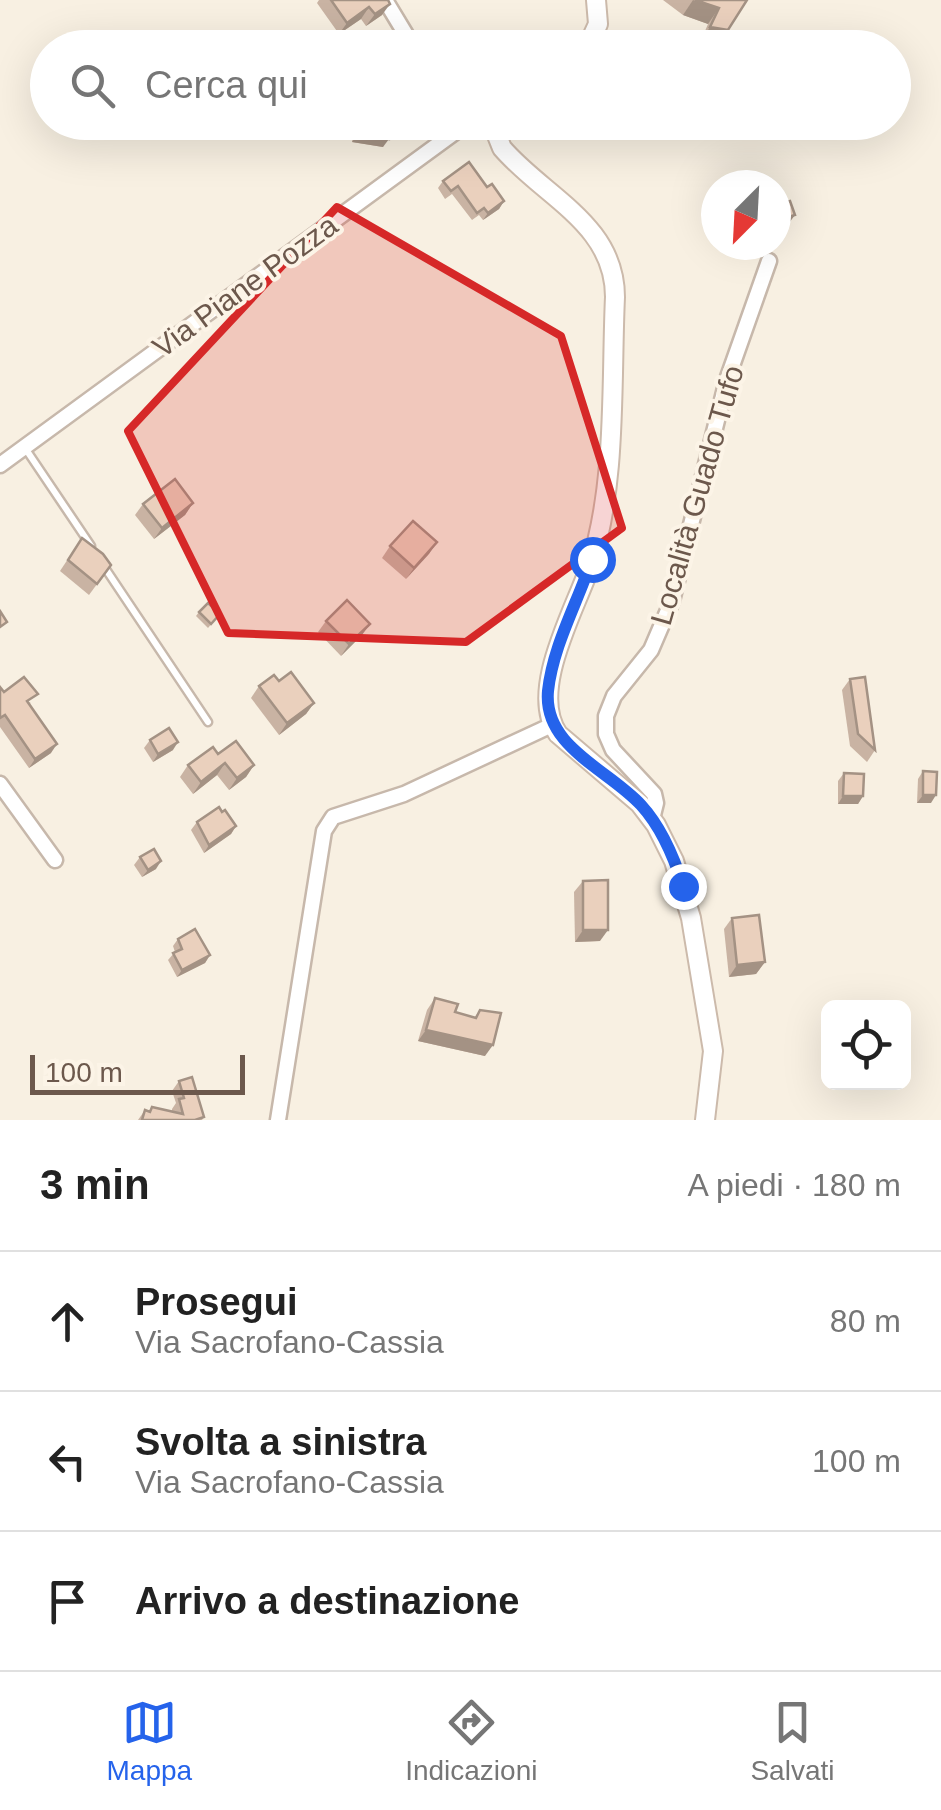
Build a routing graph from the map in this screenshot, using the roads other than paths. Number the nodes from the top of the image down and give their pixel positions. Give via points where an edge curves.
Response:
1 (386, 0) edge
2 (596, 0) edge
3 (404, 30) edge
4 (595, 30) edge
5 (441, 140) edge
6 (502, 140) edge
7 (769, 260) dead end
8 (25, 447) junction
9 (3, 458) edge
10 (208, 722) dead end
11 (552, 725) junction
12 (0, 784) edge
13 (652, 819) junction
14 (56, 860) dead end
15 (278, 1120) edge
16 (704, 1120) edge

1 - 3 street
2 - 4 street
5 - 8 street, Via Piane Pozza
6 - 11 street via 506,152 594,233 614,285 604,500 595,550 550,676
7 - 13 street, Località Guado Tufo via 724,394 672,601 650,650 606,716 612,750 654,794
8 - 9 street, Via Piane Pozza
8 - 10 lane
11 - 13 street
11 - 15 street via 328,822
12 - 14 street
13 - 16 street via 679,873 699,959 713,1050

